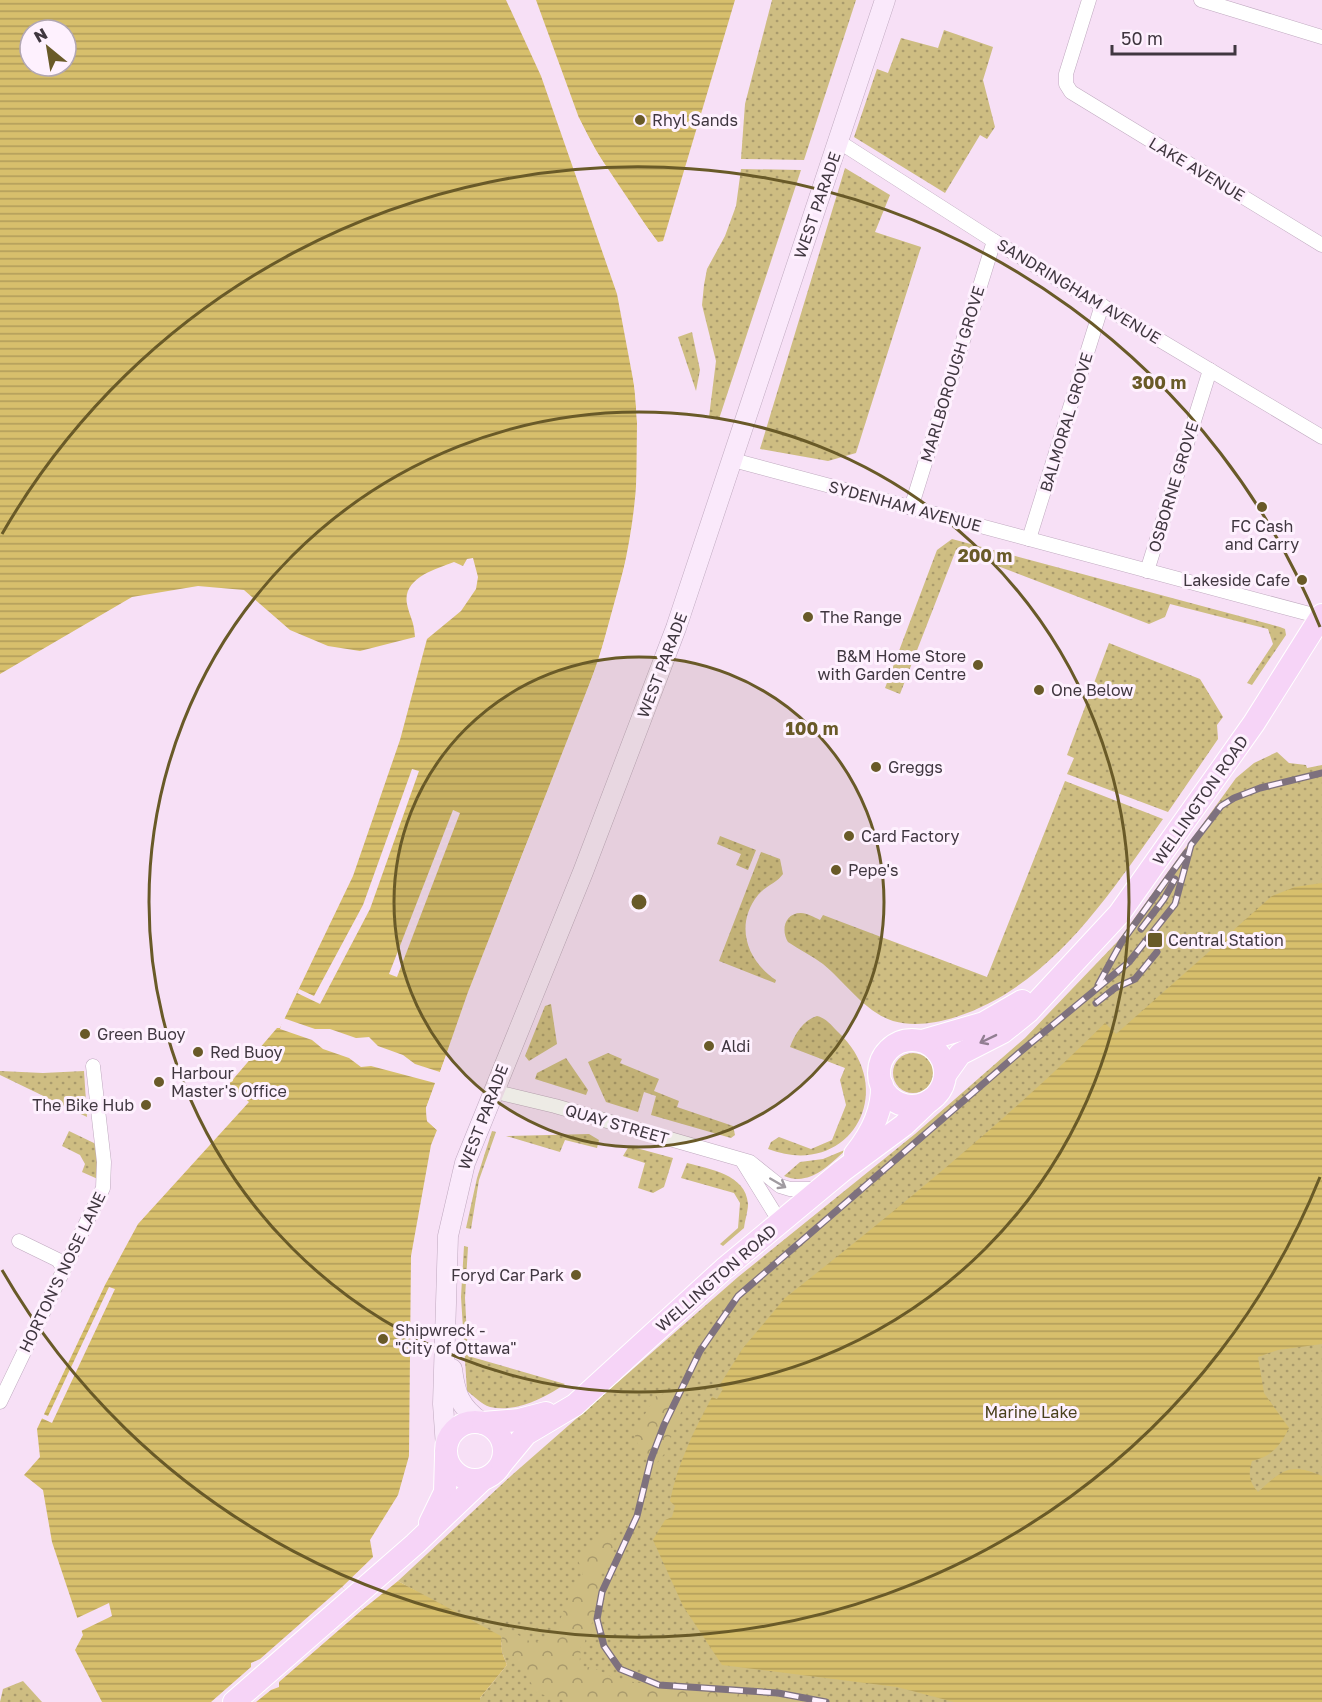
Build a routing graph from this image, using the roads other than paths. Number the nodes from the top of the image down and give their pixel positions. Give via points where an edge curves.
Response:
1 (885, 0) edge
2 (1089, 0) edge
3 (1202, 0) edge
4 (1322, 37) edge
5 (838, 141) junction
6 (994, 241) junction
7 (1322, 245) edge
8 (1102, 305) junction
9 (1210, 370) junction
10 (1322, 437) edge
11 (733, 460) junction
12 (911, 508) junction
13 (1029, 539) junction
14 (1147, 571) junction
15 (1322, 616) edge
16 (1063, 974) junction
17 (922, 1041) junction
18 (93, 1066) dead end
19 (945, 1075) junction
20 (882, 1085) junction
21 (492, 1091) junction
22 (929, 1101) junction
23 (742, 1160) junction
24 (842, 1170) junction
25 (821, 1188) junction
26 (780, 1222) junction
27 (19, 1241) dead end
28 (64, 1269) junction
29 (446, 1327) junction
30 (593, 1388) junction
31 (0, 1402) edge
32 (482, 1423) junction
33 (446, 1452) junction
34 (502, 1463) junction
35 (482, 1480) junction
36 (415, 1545) junction
37 (234, 1702) edge

1 - 5 main road, WEST PARADE
2 - 7 street, LAKE AVENUE via 1066,74 1071,92
3 - 4 street
5 - 6 street, SANDRINGHAM AVENUE
5 - 11 main road, WEST PARADE
6 - 8 street, SANDRINGHAM AVENUE
6 - 12 street, MARLBOROUGH GROVE
8 - 9 street, SANDRINGHAM AVENUE
8 - 13 street, BALMORAL GROVE
9 - 10 street, SANDRINGHAM AVENUE
9 - 14 street, OSBORNE GROVE
11 - 12 street, SYDENHAM AVENUE
11 - 21 main road, WEST PARADE via 676,628
12 - 13 street, SYDENHAM AVENUE
13 - 14 street, SYDENHAM AVENUE
14 - 15 street, SYDENHAM AVENUE
15 - 16 main road, WELLINGTON ROAD via 1254,723 1153,868 1119,914
16 - 17 main road, WELLINGTON ROAD via 984,1023
16 -> 19 main road, WELLINGTON ROAD via 1003,1032 960,1054
17 - 19 main road via 940,1054
17 - 20 main road via 905,1041 890,1049 881,1064
18 - 28 street, HORTON'S NOSE LANE via 104,1188
19 - 22 main road via 937,1094
20 - 22 main road via 893,1100 902,1104
20 - 24 main road, WELLINGTON ROAD via 874,1124 866,1141
21 - 23 street, QUAY STREET
21 - 29 main road, WEST PARADE via 472,1139 448,1236
22 - 24 main road, WELLINGTON ROAD via 904,1125
23 -> 25 street, QUAY STREET via 757,1166 780,1186
23 - 26 street
24 - 25 main road, WELLINGTON ROAD
25 - 26 main road, WELLINGTON ROAD
26 - 30 main road, WELLINGTON ROAD
27 - 28 street via 58,1260
28 - 31 street, HORTON'S NOSE LANE
29 - 32 main road, WEST PARADE via 458,1398 467,1412
29 - 33 main road, WEST PARADE
30 - 32 main road via 537,1417
30 - 34 main road via 561,1415 526,1434
32 - 33 main road via 458,1427 452,1432
32 - 34 main road via 499,1434 504,1444
33 - 35 main road via 449,1465 463,1478
33 - 36 main road via 445,1492
34 - 35 main road via 494,1474
35 - 36 main road
36 - 37 main road

